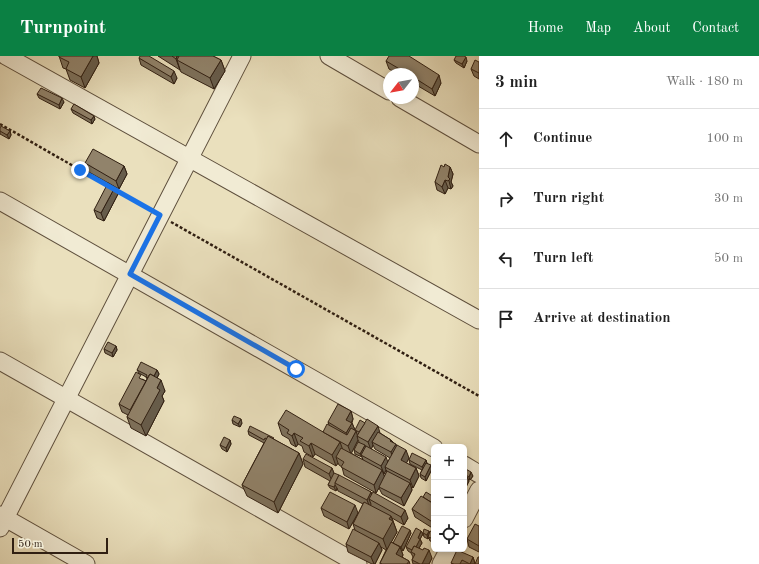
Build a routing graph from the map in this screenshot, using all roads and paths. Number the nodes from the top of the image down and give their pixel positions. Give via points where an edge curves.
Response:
1 (6, 56) edge
2 (242, 56) edge
3 (329, 56) edge
4 (383, 88) edge
5 (410, 104) edge
6 (0, 124) edge
7 (479, 144) edge
8 (189, 158) junction
9 (0, 201) edge
10 (160, 215) junction
11 (130, 274) junction
12 (479, 320) edge
13 (0, 361) edge
14 (479, 396) edge
15 (67, 399) junction
16 (431, 446) edge
17 (467, 467) edge
18 (479, 474) edge
19 (479, 490) edge
20 (466, 516) edge
21 (2, 521) edge
22 (447, 552) edge
23 (86, 564) edge
24 (358, 564) edge
25 (441, 564) edge

1 - 8 street
2 - 8 street
3 - 4 street
5 - 7 street
6 - 10 path
8 - 10 street
8 - 12 street
9 - 11 street
10 - 11 street
10 - 14 path
11 - 15 street
11 - 16 street
13 - 15 street
15 - 21 street
15 - 24 street
17 - 18 street
19 - 20 street
21 - 23 street
22 - 25 street

